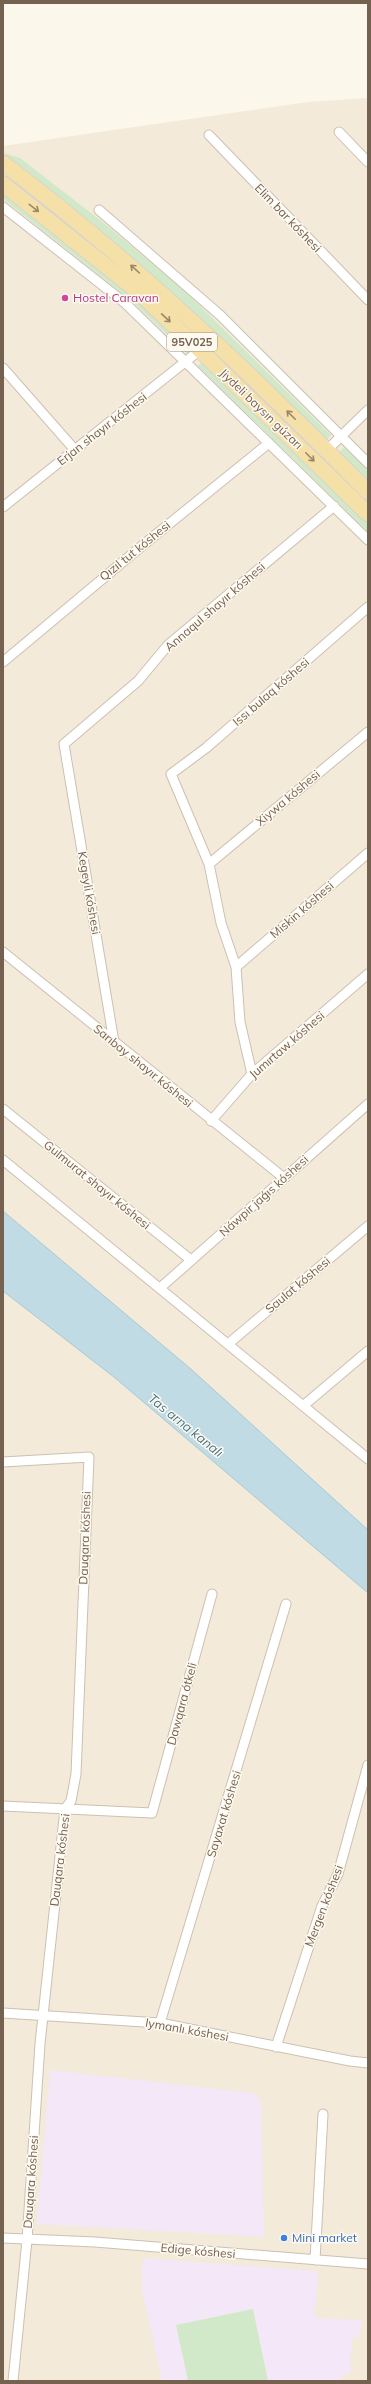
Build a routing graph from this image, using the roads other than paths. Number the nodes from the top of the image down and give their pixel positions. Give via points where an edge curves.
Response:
1 (339, 132) dead end
2 (209, 135) dead end
3 (3, 162) edge
4 (368, 162) edge
5 (3, 184) edge
6 (3, 208) edge
7 (99, 210) dead end
8 (368, 300) edge
9 (200, 350) junction
10 (187, 361) junction
11 (3, 368) edge
12 (368, 410) edge
13 (342, 437) junction
14 (269, 443) junction
15 (75, 450) junction
16 (327, 450) junction
17 (368, 463) edge
18 (368, 492) edge
19 (334, 506) junction
20 (3, 507) edge
21 (368, 514) edge
22 (368, 540) edge
23 (368, 607) edge
24 (3, 662) edge
25 (368, 732) edge
26 (64, 744) joint
27 (368, 854) edge
28 (209, 864) junction
29 (3, 951) edge
30 (236, 967) junction
31 (368, 974) edge
32 (114, 1042) junction
33 (252, 1074) junction
34 (368, 1104) edge
35 (3, 1109) edge
36 (211, 1121) junction
37 (3, 1160) edge
38 (284, 1178) junction
39 (368, 1226) edge
40 (191, 1260) junction
41 (160, 1288) junction
42 (228, 1344) junction
43 (368, 1351) edge
44 (303, 1406) junction
45 (368, 1459) edge
46 (3, 1462) edge
47 (212, 1594) dead end
48 (286, 1604) dead end
49 (368, 1765) edge
50 (3, 1806) edge
51 (65, 1809) junction
52 (3, 2014) edge
53 (43, 2015) junction
54 (160, 2024) junction
55 (276, 2047) junction
56 (368, 2063) edge
57 (323, 2114) dead end
58 (3, 2238) edge
59 (27, 2240) junction
60 (315, 2260) junction
61 (368, 2264) edge
62 (13, 2381) edge

1 - 4 street
2 - 8 street, Elim bar kóshesi
16 -> 3 main road, Jiydeli baysın gúzarı / 95V025 via 215,341 122,257
5 -> 9 main road, Jiydeli baysın gúzarı / 95V025 via 136,290
6 - 10 street via 125,303
7 - 13 street via 220,315
9 - 10 street, Erjan shayır kóshesi
9 -> 21 main road, Jiydeli baysın gúzarı / 95V025
10 - 14 street
10 - 15 street, Erjan shayır kóshesi
11 - 15 street
12 - 13 street
13 - 16 street
13 - 17 street
14 - 19 street
14 - 24 street, Qızıl tut kóshesi via 143,544
15 - 20 street, Erjan shayır kóshesi
16 - 18 main road, Jiydeli baysın gúzarı / 95V025
19 - 22 street
19 - 26 street, Annaqul shayır kóshesi via 168,645 138,681
23 - 28 street, Issı bulaq kóshesi via 206,748 171,774
25 - 28 street, Xiywa kóshesi
26 - 32 street, Kegeyli kóshesi
27 - 30 street, Miskin kóshesi
28 - 30 street via 221,923
29 - 32 street, Sarıbay shayır kóshesi
30 - 33 street via 240,1022
31 - 33 street, Jumırtaw kóshesi
32 - 36 street, Sarıbay shayır kóshesi
33 - 36 street, Jumırtaw kóshesi
34 - 38 street, Náwpir jaǵıs kóshesi
35 - 40 street, Gulmurat shayır kóshesi
36 - 38 street, Sarıbay shayır kóshesi
37 - 41 street
38 - 40 street, Náwpir jaǵıs kóshesi
39 - 42 street, Saulat kóshesi
40 - 41 street, Náwpir jaǵıs kóshesi
41 - 42 street
42 - 44 street
43 - 44 street
44 - 45 street
46 - 51 street, Dauqara kóshesi via 89,1456 76,1774 71,1801
47 - 51 street, Dawqara ótkeli via 152,1813
48 - 54 street, Sayaxat kóshesi
49 - 55 street, Mergen kóshesi via 338,1874 322,1906
50 - 51 street
51 - 53 street, Dauqara kóshesi
52 - 53 street, Iymanlı kóshesi
53 - 54 street, Iymanlı kóshesi
53 - 59 street, Dauqara kóshesi
54 - 55 street, Iymanlı kóshesi
55 - 56 street, Iymanlı kóshesi
57 - 60 street
58 - 59 street, Edige kóshesi
59 - 60 street, Edige kóshesi via 95,2242
59 - 62 street
60 - 61 street, Edige kóshesi

